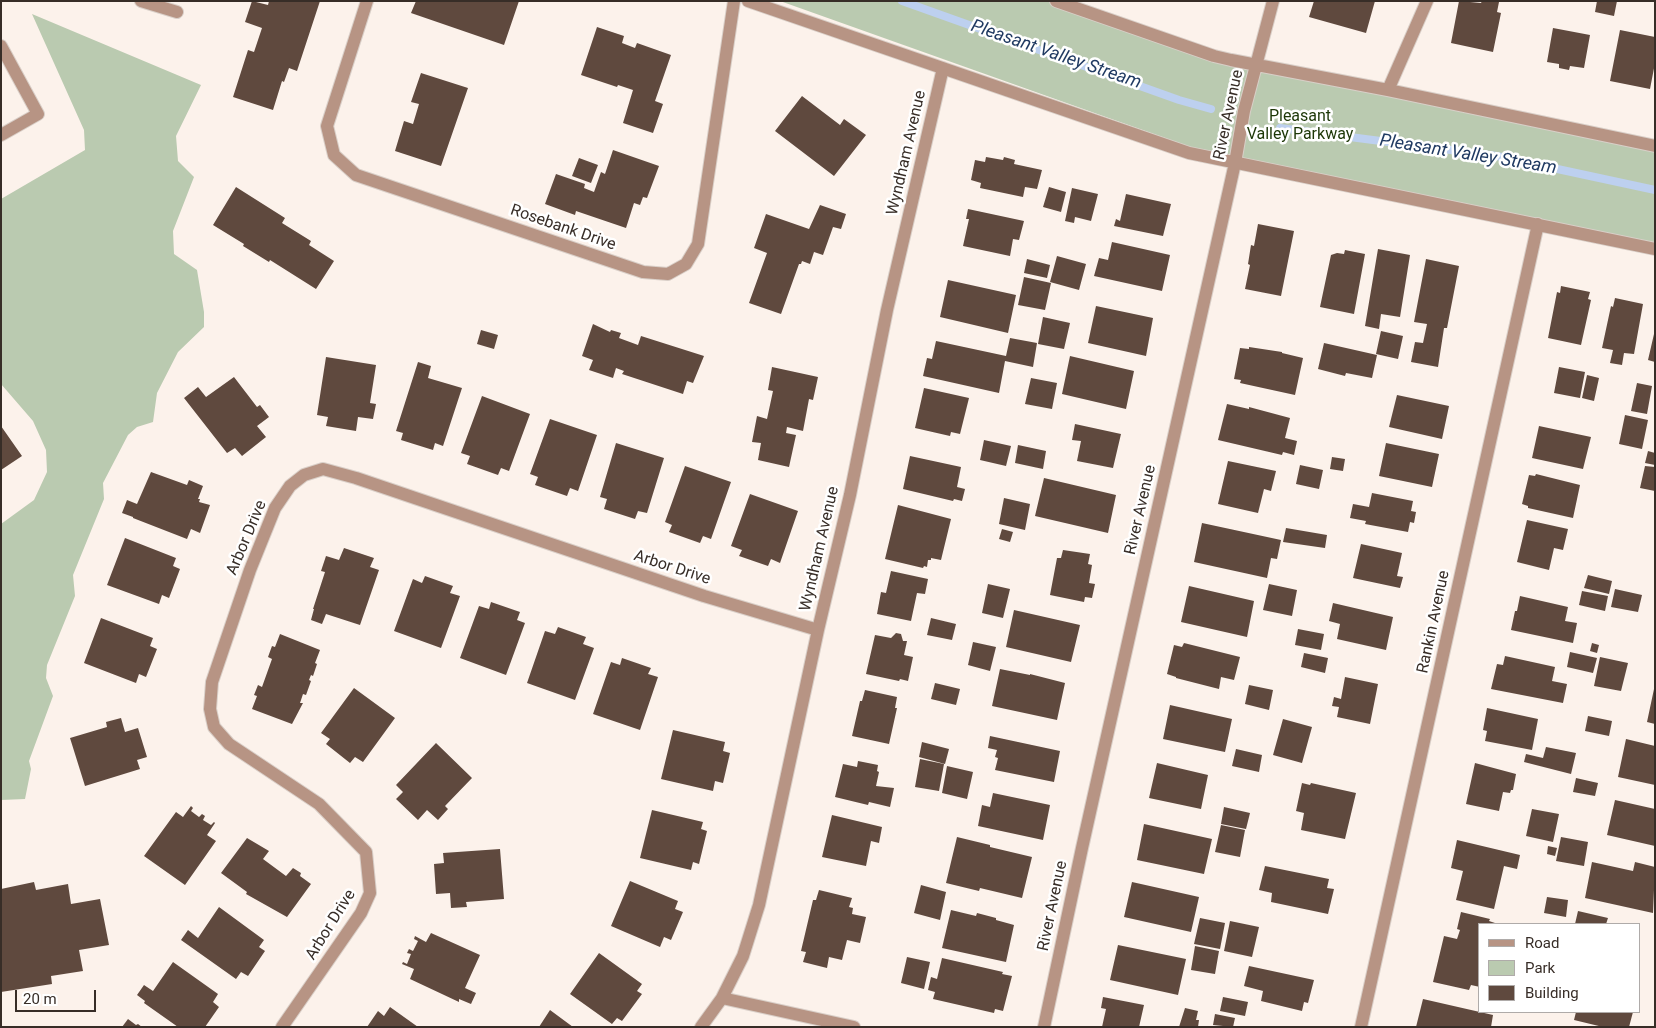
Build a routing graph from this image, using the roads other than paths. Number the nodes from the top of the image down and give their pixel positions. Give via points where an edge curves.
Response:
1 (141, 1) edge
2 (367, 1) edge
3 (734, 1) edge
4 (748, 1) edge
5 (1056, 1) edge
6 (1273, 1) edge
7 (1427, 1) edge
8 (177, 12) dead end
9 (1, 46) edge
10 (1256, 66) junction
11 (943, 68) junction
12 (1388, 90) junction
13 (1, 135) edge
14 (1655, 146) edge
15 (1236, 163) junction
16 (1538, 224) junction
17 (1655, 249) edge
18 (818, 630) junction
19 (722, 998) junction
20 (282, 1027) edge
21 (701, 1027) edge
22 (854, 1027) edge
23 (1044, 1027) edge
24 (1361, 1027) edge

1 - 8 street
2 - 3 street, Rosebank Drive via 327,126 334,155 356,174 643,272 668,274 686,264 698,244
4 - 11 street
5 - 10 street via 1214,56
6 - 10 street, River Avenue
7 - 12 street
9 - 13 street via 38,114
10 - 12 street
10 - 15 street, River Avenue via 1244,110
11 - 15 street via 1189,153
11 - 18 street, Wyndham Avenue
12 - 14 street
15 - 16 street
15 - 23 street, River Avenue
16 - 17 street
16 - 24 street, Rankin Avenue
18 - 19 street, Wyndham Avenue via 759,905 743,956
18 - 20 street, Arbor Drive via 704,596 356,478 323,469 304,475 290,486 275,508 250,570 212,682 210,709 214,728 229,744 319,804 366,852 370,893 361,913
19 - 21 street, Wyndham Avenue
19 - 22 street

